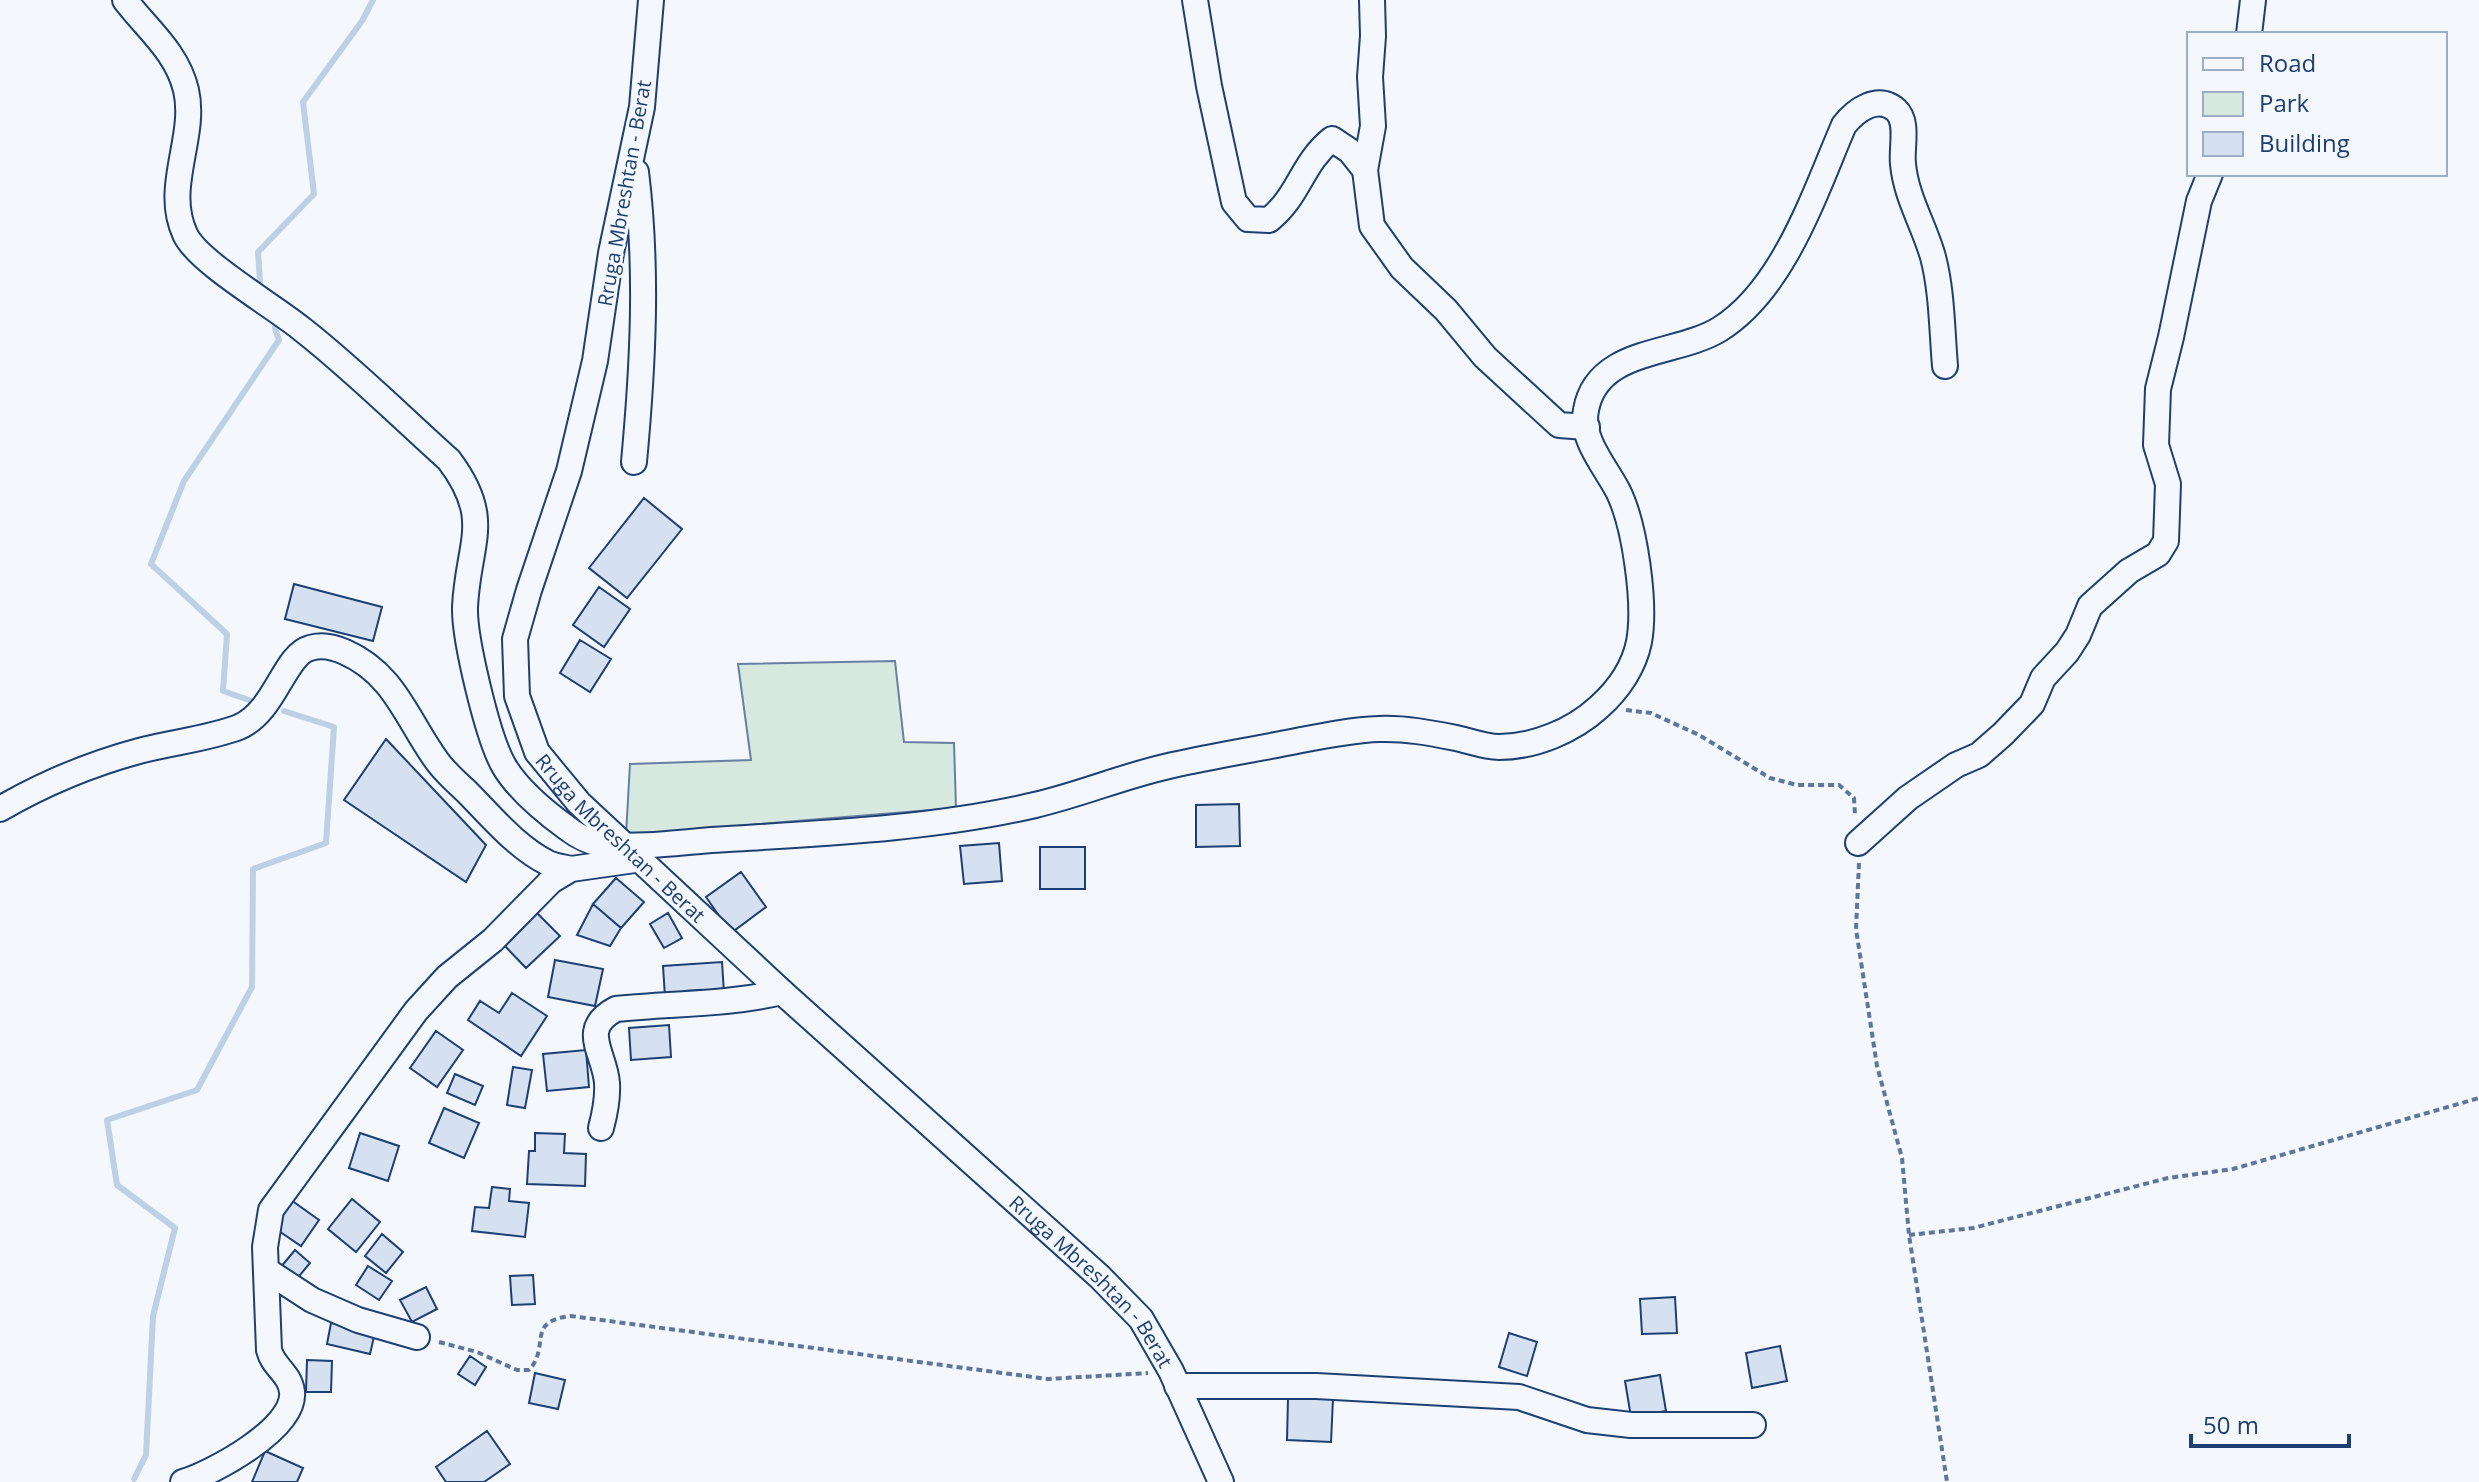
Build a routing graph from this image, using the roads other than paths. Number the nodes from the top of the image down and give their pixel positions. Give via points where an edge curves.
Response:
1 (125, 0) edge
2 (651, 0) edge
3 (1195, 0) edge
4 (1372, 0) edge
5 (2253, 0) edge
6 (2249, 32) edge
7 (634, 154) junction
8 (1365, 170) junction
9 (2209, 176) edge
10 (1945, 366) dead end
11 (1587, 427) junction
12 (634, 462) dead end
13 (0, 809) edge
14 (1858, 843) road end
15 (634, 852) junction
16 (571, 869) junction
17 (782, 992) junction
18 (601, 1128) dead end
19 (266, 1270) junction
20 (417, 1337) road end
21 (1174, 1378) junction
22 (1753, 1425) dead end
23 (183, 1482) edge
24 (1221, 1482) edge

1 - 15 street via 161,40 186,90 177,199 185,236 215,266 303,329 449,460 464,480 476,527 466,627 494,745 524,790 566,828 587,842
2 - 7 street, Rruga Mbreshtan - Berat
3 - 8 street via 1234,202 1248,219 1269,220 1286,206 1315,153 1332,139
4 - 8 street via 1373,126
5 - 6 street
7 - 12 street via 643,225 643,362
7 - 15 street, Rruga Mbreshtan - Berat via 572,457 515,639 517,696 537,752 579,803
8 - 11 street via 1372,226 1402,268 1485,357 1559,425
9 - 14 street via 2199,201 2158,389 2156,445 2168,484 2166,541 2158,554 2129,571 2090,606 2078,635 2043,678 2032,704 2003,734 1979,755 1908,798
10 - 11 street via 1933,258 1902,162 1903,123 1898,111 1870,105 1855,111 1844,125 1797,233 1752,305 1720,330 1688,345 1612,368 1586,410
11 - 15 street via 1587,438 1621,497 1633,535 1639,640 1629,671 1600,706 1574,726 1534,743 1495,748 1420,731 1378,729 1172,765 1036,804 949,820
13 - 16 street via 92,765 243,726 275,695 299,653 331,646 377,670 438,763 504,831 549,864
15 - 16 street
15 - 17 street, Rruga Mbreshtan - Berat
16 - 19 street via 551,881 416,1011 271,1210
17 - 18 street via 711,1004 616,1009 603,1015 595,1043 607,1079
17 - 21 street, Rruga Mbreshtan - Berat via 1100,1277 1141,1319
19 - 20 street via 312,1300
19 - 23 street via 269,1350 289,1379 290,1408 236,1457
21 - 22 street via 1519,1397 1559,1413 1631,1425
21 - 24 street, Rruga Mbreshtan - Berat

